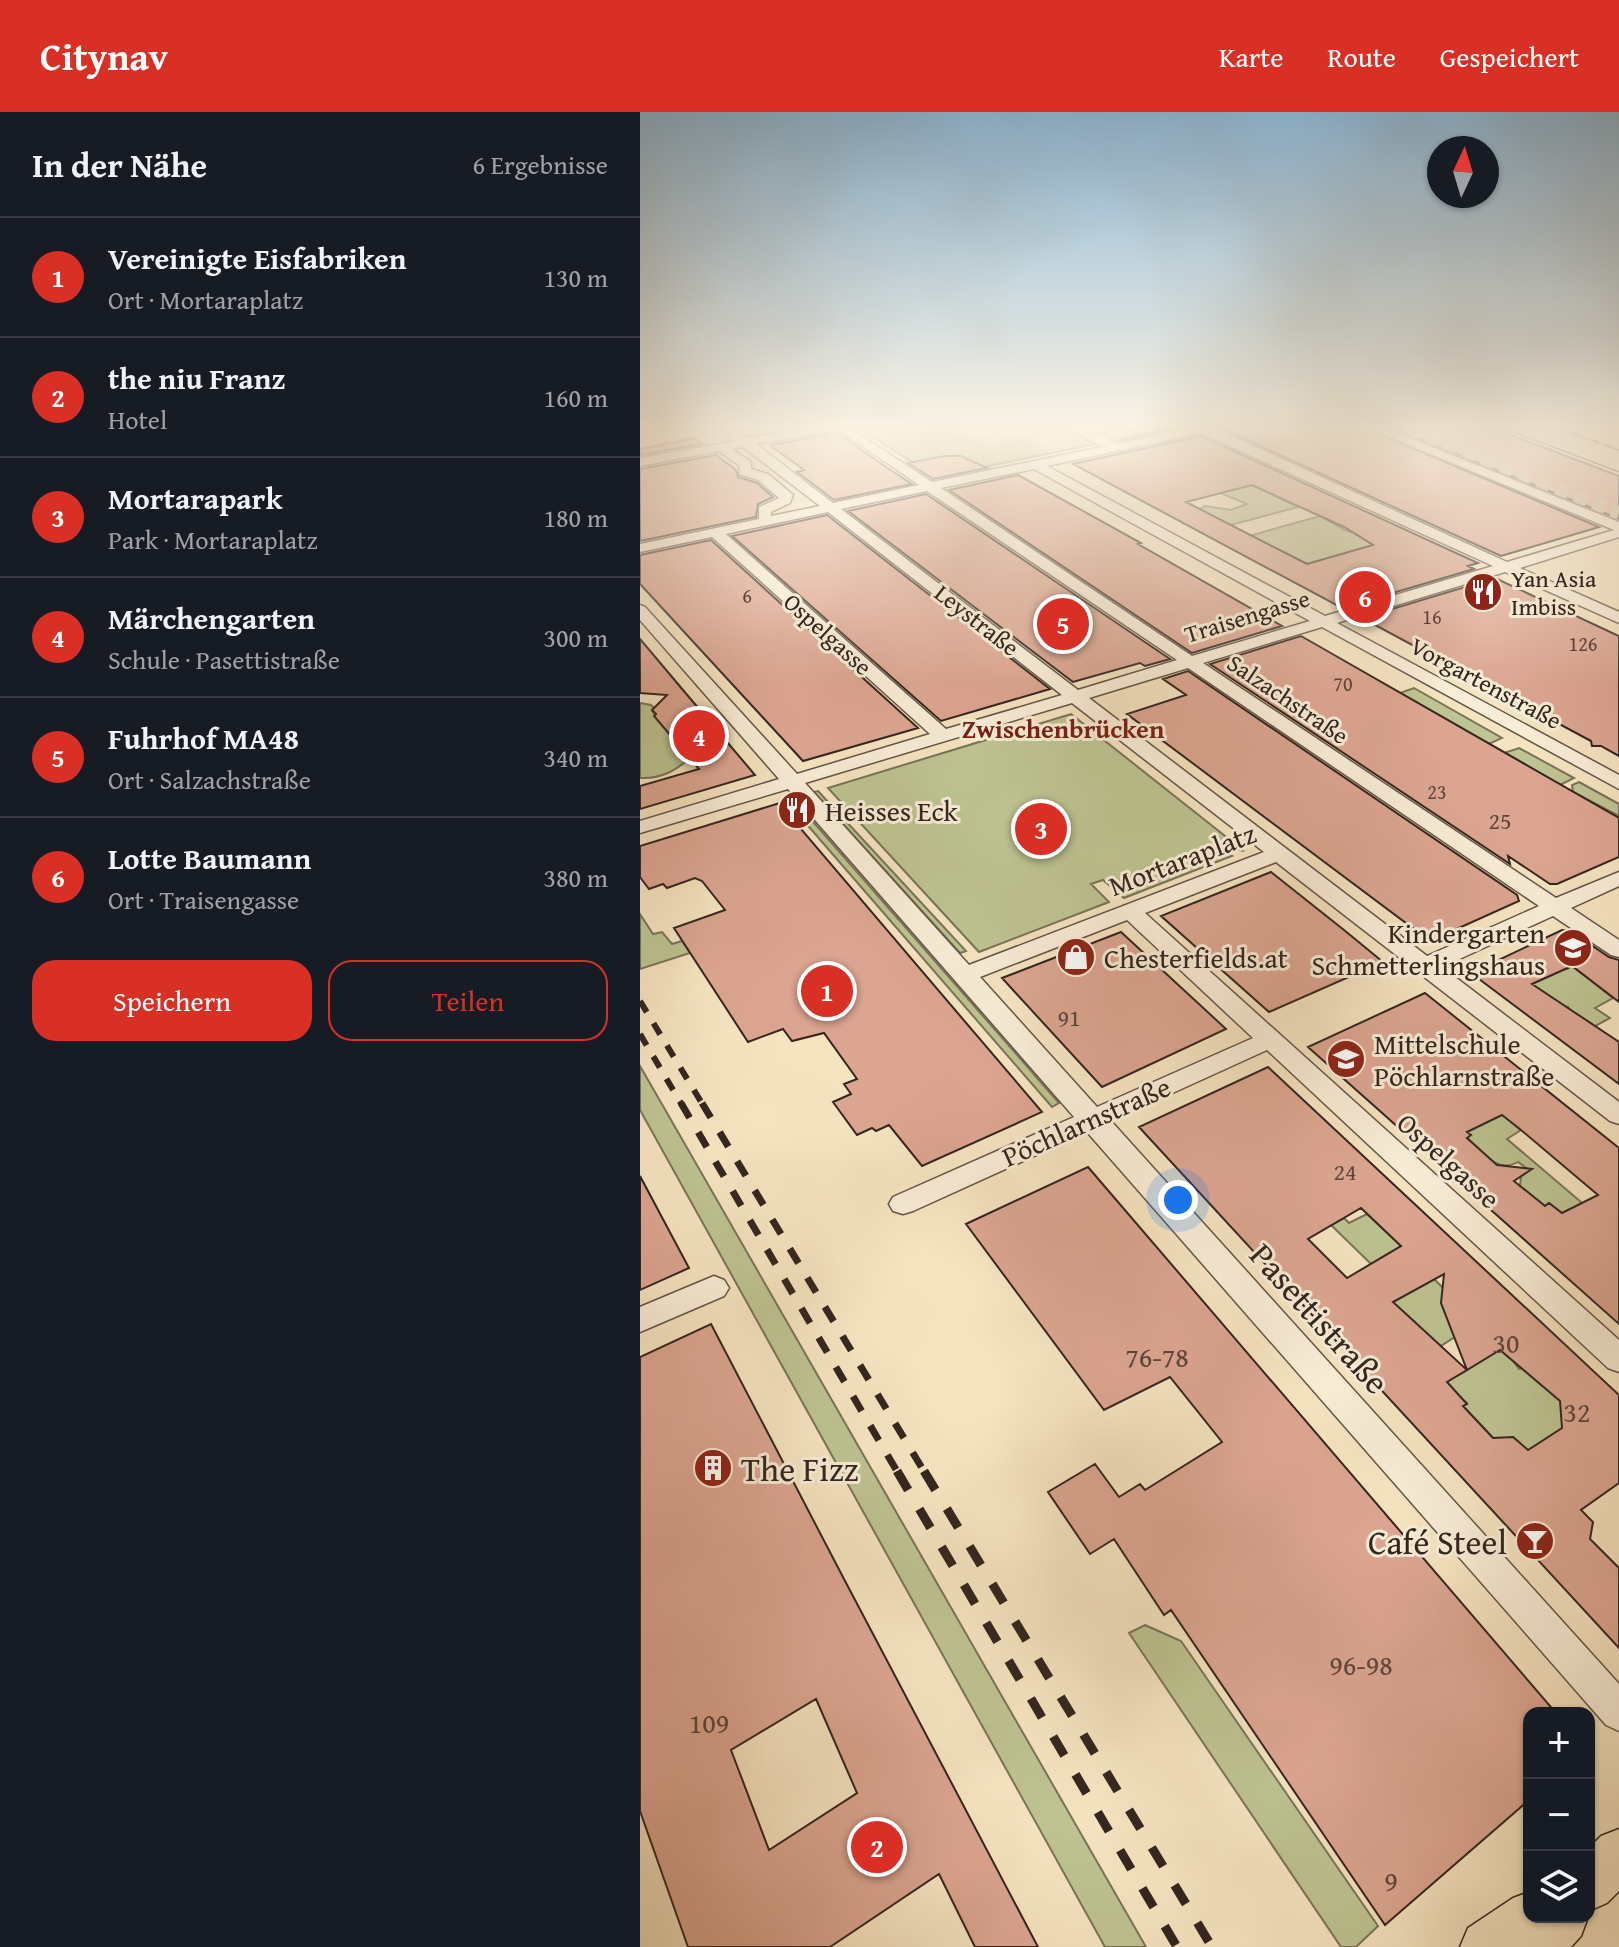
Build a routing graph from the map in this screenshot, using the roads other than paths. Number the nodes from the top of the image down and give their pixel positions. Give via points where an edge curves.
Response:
1 (762, 514) edge
2 (804, 514) edge
3 (839, 514) edge
4 (970, 514) edge
5 (1125, 514) edge
6 (1389, 514) edge
7 (1586, 514) edge
8 (768, 521) junction
9 (1619, 527) edge
10 (715, 532) junction
11 (1619, 533) edge
12 (640, 548) edge
13 (1507, 568) junction
14 (640, 610) edge
15 (1619, 618) edge
16 (1321, 621) junction
17 (1188, 661) junction
18 (1074, 695) junction
19 (942, 735) junction
20 (789, 781) junction
21 (1619, 783) edge
22 (640, 827) edge
23 (1280, 853) junction
24 (1619, 878) edge
25 (1555, 907) junction
26 (1130, 911) junction
27 (1619, 950) edge
28 (1426, 965) junction
29 (963, 975) junction
30 (1269, 1040) junction
31 (1619, 1115) edge
32 (1091, 1118) junction
33 (903, 1204) dead end
34 (714, 1288) dead end
35 (640, 1320) edge
36 (1619, 1359) edge
37 (1619, 1712) edge
38 (1523, 1923) edge
39 (1557, 1923) edge
40 (1487, 1947) edge
41 (1537, 1947) edge

1 - 8 street
2 - 8 street
3 - 18 street, Leystraße
4 - 17 street, Salzachstraße
5 - 16 street, Vorgartenstraße
6 - 13 street
7 - 9 street
8 - 10 street
10 - 12 street via 677,534
10 - 19 street, Ospelgasse
11 - 13 street, Traisengasse
13 - 15 street
13 - 16 street, Traisengasse
14 - 20 street
16 - 17 street, Traisengasse
16 - 21 street, Vorgartenstraße
17 - 18 street, Traisengasse
17 - 25 street, Salzachstraße
18 - 19 street
18 - 23 street, Mortaraplatz
19 - 20 street
20 - 22 street
20 - 29 street
23 - 26 street, Mortaraplatz
23 - 28 street
24 - 25 street
25 - 27 street, Salzachstraße
25 - 28 street
26 - 29 street, Mortaraplatz
26 - 30 street, Ospelgasse
28 - 31 street
29 - 32 street, Pasettistraße
30 - 32 street, Pöchlarnstraße
30 - 36 street, Ospelgasse
32 - 33 street, Pöchlarnstraße
32 - 37 street, Pasettistraße
34 - 35 street
38 - 40 main road
39 - 41 main road

